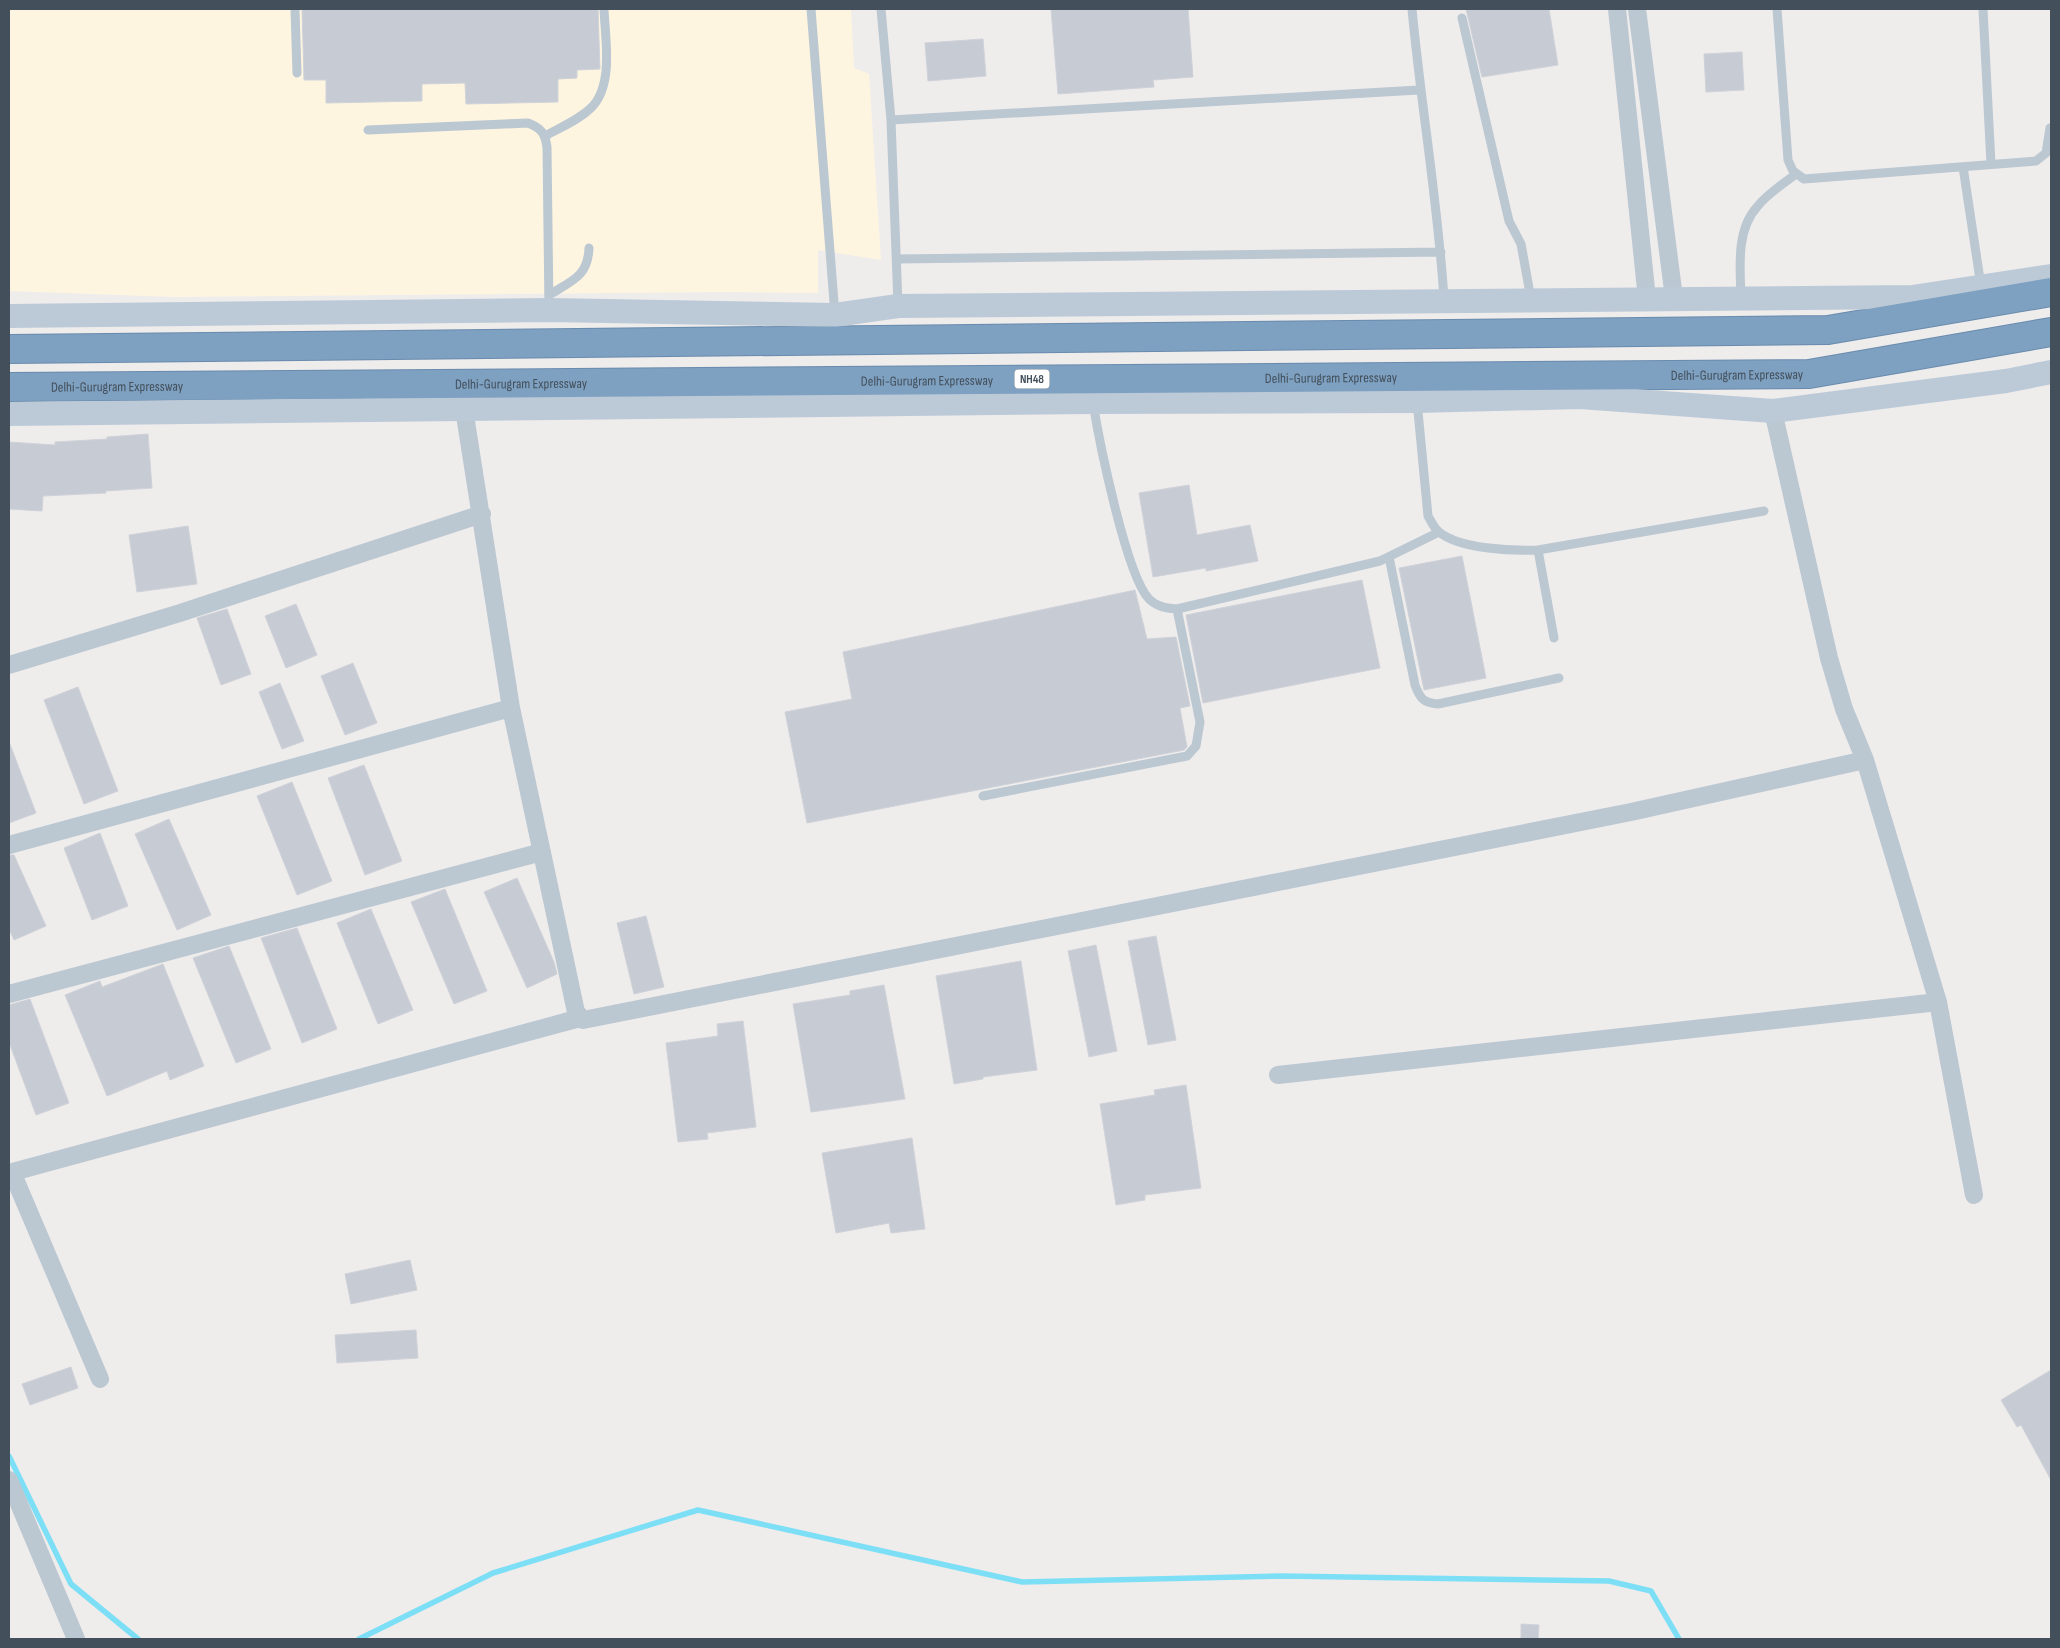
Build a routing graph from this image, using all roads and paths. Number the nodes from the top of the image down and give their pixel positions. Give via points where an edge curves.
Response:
1 (295, 9) edge
2 (604, 9) edge
3 (811, 9) edge
4 (881, 9) edge
5 (1412, 9) edge
6 (1616, 9) edge
7 (1637, 9) edge
8 (1777, 9) edge
9 (1983, 9) edge
10 (1462, 18) dead end
11 (297, 73) dead end
12 (1419, 90) junction
13 (891, 120) junction
14 (2050, 128) edge
15 (368, 130) dead end
16 (545, 136) junction
17 (1992, 164) junction
18 (1964, 167) junction
19 (1796, 174) junction
20 (589, 248) dead end
21 (1441, 252) junction
22 (897, 259) junction
23 (2051, 276) edge
24 (1981, 288) junction
25 (2051, 292) edge
26 (1674, 298) junction
27 (1741, 298) junction
28 (1646, 299) junction
29 (1532, 300) junction
30 (1444, 301) junction
31 (549, 303) junction
32 (898, 306) junction
33 (835, 315) junction
34 (9, 316) edge
35 (2051, 332) edge
36 (9, 349) edge
37 (2051, 372) edge
38 (9, 387) edge
39 (1417, 401) junction
40 (1093, 402) junction
41 (464, 410) junction
42 (1773, 411) junction
43 (9, 414) edge
44 (1764, 511) dead end
45 (482, 514) junction
46 (1439, 532) junction
47 (1538, 550) junction
48 (1389, 557) junction
49 (1177, 609) junction
50 (1554, 638) dead end
51 (9, 665) edge
52 (1559, 678) dead end
53 (511, 708) junction
54 (1865, 760) junction
55 (983, 796) dead end
56 (9, 844) edge
57 (542, 852) junction
58 (9, 994) edge
59 (1938, 1002) junction
60 (580, 1018) junction
61 (1278, 1075) dead end
62 (10, 1172) edge
63 (1974, 1195) dead end
64 (100, 1379) dead end
65 (9, 1480) edge
66 (76, 1639) edge

1 - 11 lane
2 - 16 lane via 606,73 601,92 593,106 580,117
3 - 33 lane
4 - 13 lane
5 - 12 lane
6 - 28 street
7 - 26 street
8 - 19 lane via 1788,160
9 - 17 lane
10 - 29 lane via 1509,222 1521,244
12 - 13 lane
12 - 21 lane
13 - 22 lane
14 - 17 lane via 2046,153 2039,160
15 - 16 lane via 528,123 538,127
16 - 31 lane
17 - 18 lane
18 - 19 lane via 1804,179
18 - 24 lane
19 - 27 lane via 1765,198 1750,218 1743,238
20 - 31 lane via 585,269
21 - 22 lane
21 - 30 lane
22 - 32 lane
23 - 24 main road
24 - 27 main road via 1912,297
25 - 36 highway via 1828,330
26 - 27 main road
26 - 28 main road
28 - 29 main road
29 - 30 main road
30 - 32 main road
31 - 33 main road
31 - 34 main road
32 - 33 main road
35 - 38 highway, Delhi-Gurugram Expressway / NH48 via 1809,374
37 - 42 main road via 2006,381
39 - 40 main road
39 - 42 main road via 1580,397
39 - 46 lane via 1428,516
40 - 41 main road
40 - 49 lane via 1134,576 1154,604
41 - 43 main road
41 - 45 street
42 - 54 street via 1829,658 1844,709
44 - 47 lane
45 - 51 street
45 - 53 street
46 - 47 lane via 1465,543 1500,549
46 - 48 lane
47 - 50 lane
48 - 49 lane
48 - 52 lane via 1415,685 1419,697 1427,703 1438,704
49 - 55 lane via 1200,722 1196,746 1188,756
53 - 56 street
53 - 57 street
54 - 59 street
54 - 60 street via 1630,812 588,1021
57 - 58 street
57 - 60 street
59 - 61 street
59 - 63 street
60 - 62 street
62 - 64 street
65 - 66 street

